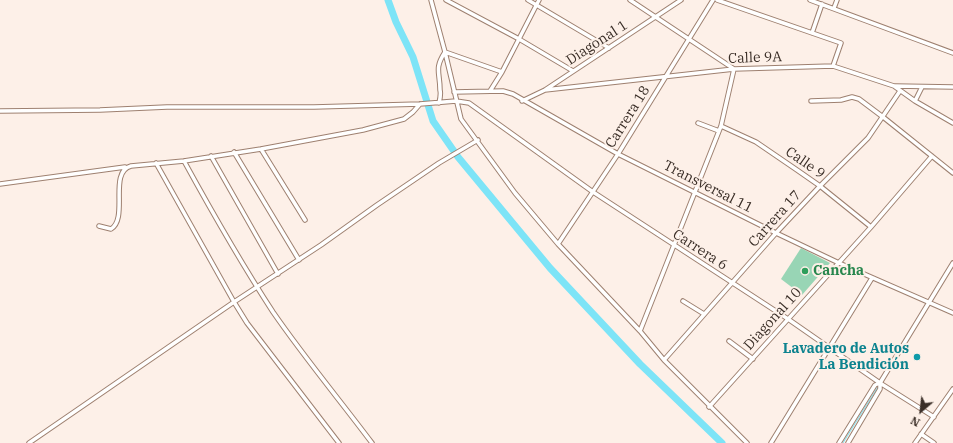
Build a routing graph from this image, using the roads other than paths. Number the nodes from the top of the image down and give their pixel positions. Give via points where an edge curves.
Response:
1 (431, 0) edge
2 (446, 0) edge
3 (528, 0) edge
4 (539, 0) edge
5 (630, 0) edge
6 (681, 0) edge
7 (713, 0) edge
8 (717, 0) edge
9 (810, 0) edge
10 (838, 0) edge
11 (822, 4) junction
12 (537, 5) junction
13 (834, 8) junction
14 (656, 17) junction
15 (812, 33) junction
16 (519, 39) junction
17 (689, 39) junction
18 (609, 48) junction
19 (445, 52) junction
20 (953, 53) edge
21 (834, 66) junction
22 (734, 69) junction
23 (573, 71) junction
24 (502, 72) junction
25 (666, 76) junction
26 (894, 86) junction
27 (922, 87) junction
28 (953, 87) edge
29 (545, 90) junction
30 (490, 91) junction
31 (900, 91) junction
32 (454, 92) junction
33 (522, 100) junction
34 (456, 101) junction
35 (811, 101) dead end
36 (915, 101) junction
37 (439, 103) junction
38 (420, 104) junction
39 (0, 111) edge
40 (883, 117) junction
41 (698, 123) dead end
42 (953, 123) edge
43 (722, 126) junction
44 (720, 131) junction
45 (478, 140) junction
46 (261, 149) junction
47 (234, 152) junction
48 (618, 154) junction
49 (211, 156) junction
50 (932, 156) junction
51 (184, 161) junction
52 (156, 163) junction
53 (125, 167) junction
54 (953, 173) edge
55 (0, 184) edge
56 (820, 186) junction
57 (593, 192) junction
58 (695, 192) junction
59 (305, 220) dead end
60 (99, 226) dead end
61 (871, 227) junction
62 (776, 233) junction
63 (558, 244) junction
64 (674, 246) junction
65 (299, 260) junction
66 (839, 263) junction
67 (953, 264) edge
68 (278, 274) junction
69 (872, 278) junction
70 (732, 283) junction
71 (257, 287) junction
72 (683, 301) dead end
73 (234, 302) junction
74 (929, 303) junction
75 (953, 313) edge
76 (704, 314) junction
77 (788, 319) junction
78 (640, 331) junction
79 (729, 341) dead end
80 (829, 348) junction
81 (753, 359) junction
82 (664, 360) junction
83 (880, 383) junction
84 (953, 389) edge
85 (709, 407) junction
86 (934, 417) junction
87 (921, 434) junction
88 (29, 443) edge
89 (339, 443) edge
90 (372, 443) edge
91 (747, 443) edge
92 (771, 443) edge
93 (839, 443) edge
94 (848, 443) edge
95 (915, 443) edge
96 (934, 443) edge

1 - 19 street
2 - 16 street
3 - 12 street
4 - 12 street
5 - 14 street
6 - 14 street, Diagonal 1
7 - 17 street, Carrera 18
8 - 15 street
9 - 11 street
10 - 13 street
11 - 13 street
11 - 15 street
12 - 16 street
12 - 18 street
13 - 20 street
14 - 17 street
14 - 18 street, Diagonal 1
15 - 21 street via 841,43
16 - 23 street
16 - 24 street
17 - 22 street
17 - 25 street, Carrera 18
18 - 23 street, Diagonal 1
19 - 24 street
19 - 32 street
19 - 37 street via 438,71
21 - 22 street, Calle 9A
21 - 26 street, Calle 9A
22 - 25 street, Calle 9A
22 - 43 street
23 - 29 street, Diagonal 1
24 - 30 street
25 - 29 street, Calle 9A
25 - 48 street, Carrera 18
26 - 27 street
26 - 31 street, Calle 9A
27 - 28 street
27 - 36 street
29 - 33 street, Diagonal 1
30 - 32 street, Transversal 11
30 - 33 street, Transversal 11 via 508,93
31 - 36 street, Calle 9A
31 - 40 street, Carrera 17
32 - 34 street
33 - 48 street, Transversal 11
34 - 37 street
34 - 45 street via 461,119
34 - 57 street, Carrera 6 via 469,103
35 - 40 street via 852,97 859,99
36 - 42 street, Calle 9A
37 - 38 street
38 - 39 street
38 - 46 street via 404,119 362,130
40 - 50 street
40 - 56 street, Carrera 17 via 868,138
41 - 44 street
43 - 44 street
43 - 56 street, Calle 9 via 756,142
44 - 58 street
45 - 63 street via 516,193
45 - 65 street via 439,163
46 - 47 street
46 - 59 street
47 - 49 street
47 - 65 street
48 - 57 street, Carrera 18
48 - 58 street, Transversal 11
49 - 51 street
49 - 68 street
50 - 54 street
50 - 61 street, Diagonal 10
51 - 52 street
51 - 71 street
52 - 53 street
52 - 73 street
53 - 55 street
53 - 60 street via 119,185 120,207 115,226 111,229
56 - 61 street, Calle 9
56 - 62 street, Carrera 17
57 - 63 street, Carrera 18
57 - 64 street, Carrera 6
58 - 62 street, Transversal 11
58 - 64 street
61 - 66 street, Diagonal 10
62 - 66 street, Transversal 11
62 - 70 street, Carrera 17
63 - 78 street
64 - 70 street, Carrera 6
64 - 78 street
65 - 68 street
66 - 69 street, Transversal 11
66 - 77 street, Diagonal 10
67 - 74 street
68 - 71 street
69 - 74 street, Transversal 11
69 - 80 street
70 - 76 street, Carrera 17
70 - 77 street, Carrera 6
71 - 73 street
71 - 90 street via 314,368
72 - 76 street
73 - 88 street
73 - 89 street via 247,323
74 - 75 street, Transversal 11
74 - 83 street
76 - 82 street, Carrera 17
77 - 80 street, Carrera 6
77 - 81 street, Diagonal 10
78 - 82 street
79 - 81 street
80 - 83 street, Carrera 6
80 - 92 street
81 - 85 street, Diagonal 10
82 - 85 street
83 - 86 street, Carrera 6
83 - 93 street via 875,385
83 - 94 street via 880,389
84 - 86 street
85 - 91 street
86 - 87 street
87 - 95 street
87 - 96 street

